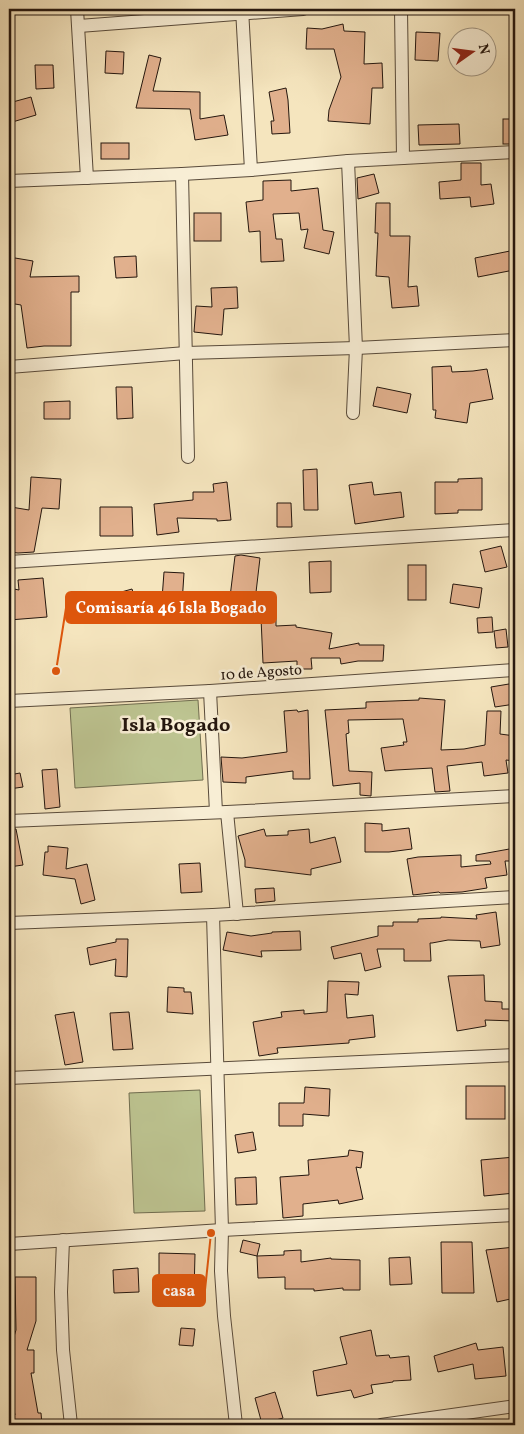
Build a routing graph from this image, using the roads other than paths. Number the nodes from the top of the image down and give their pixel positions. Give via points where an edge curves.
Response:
1 (77, 9) edge
2 (303, 9) edge
3 (401, 9) edge
4 (243, 11) edge
5 (78, 26) junction
6 (515, 152) edge
7 (403, 158) junction
8 (348, 162) junction
9 (251, 170) junction
10 (182, 174) junction
11 (87, 178) junction
12 (9, 182) edge
13 (515, 340) edge
14 (356, 348) junction
15 (186, 352) junction
16 (9, 367) edge
17 (353, 414) dead end
18 (188, 457) dead end
19 (515, 530) edge
20 (9, 562) edge
21 (515, 670) edge
22 (210, 692) junction
23 (9, 701) edge
24 (515, 796) edge
25 (221, 812) junction
26 (9, 821) edge
27 (515, 897) edge
28 (237, 914) junction
29 (213, 915) junction
30 (9, 924) edge
31 (515, 1055) edge
32 (218, 1068) junction
33 (9, 1078) edge
34 (515, 1215) edge
35 (222, 1230) junction
36 (63, 1240) junction
37 (9, 1244) edge
38 (515, 1406) edge
39 (71, 1425) edge
40 (236, 1425) edge
41 (381, 1425) edge

1 - 5 street
2 - 4 street
3 - 7 street
4 - 5 street
4 - 9 street
5 - 11 street
6 - 7 street
7 - 8 street
8 - 9 street
8 - 14 street
9 - 10 street
10 - 11 street
10 - 15 street
11 - 12 street
13 - 14 street
14 - 15 street
14 - 17 street
15 - 16 street
15 - 18 street
19 - 20 street
21 - 22 street, 10 de Agosto
22 - 23 street, 10 de Agosto
22 - 25 street
24 - 25 street
25 - 26 street
25 - 28 street
27 - 28 street
28 - 29 street
29 - 30 street
29 - 32 street
31 - 32 street
32 - 33 street
32 - 35 street
34 - 35 street
35 - 36 street
35 - 40 street via 224,1316
36 - 37 street
36 - 39 street via 63,1350
38 - 41 street

